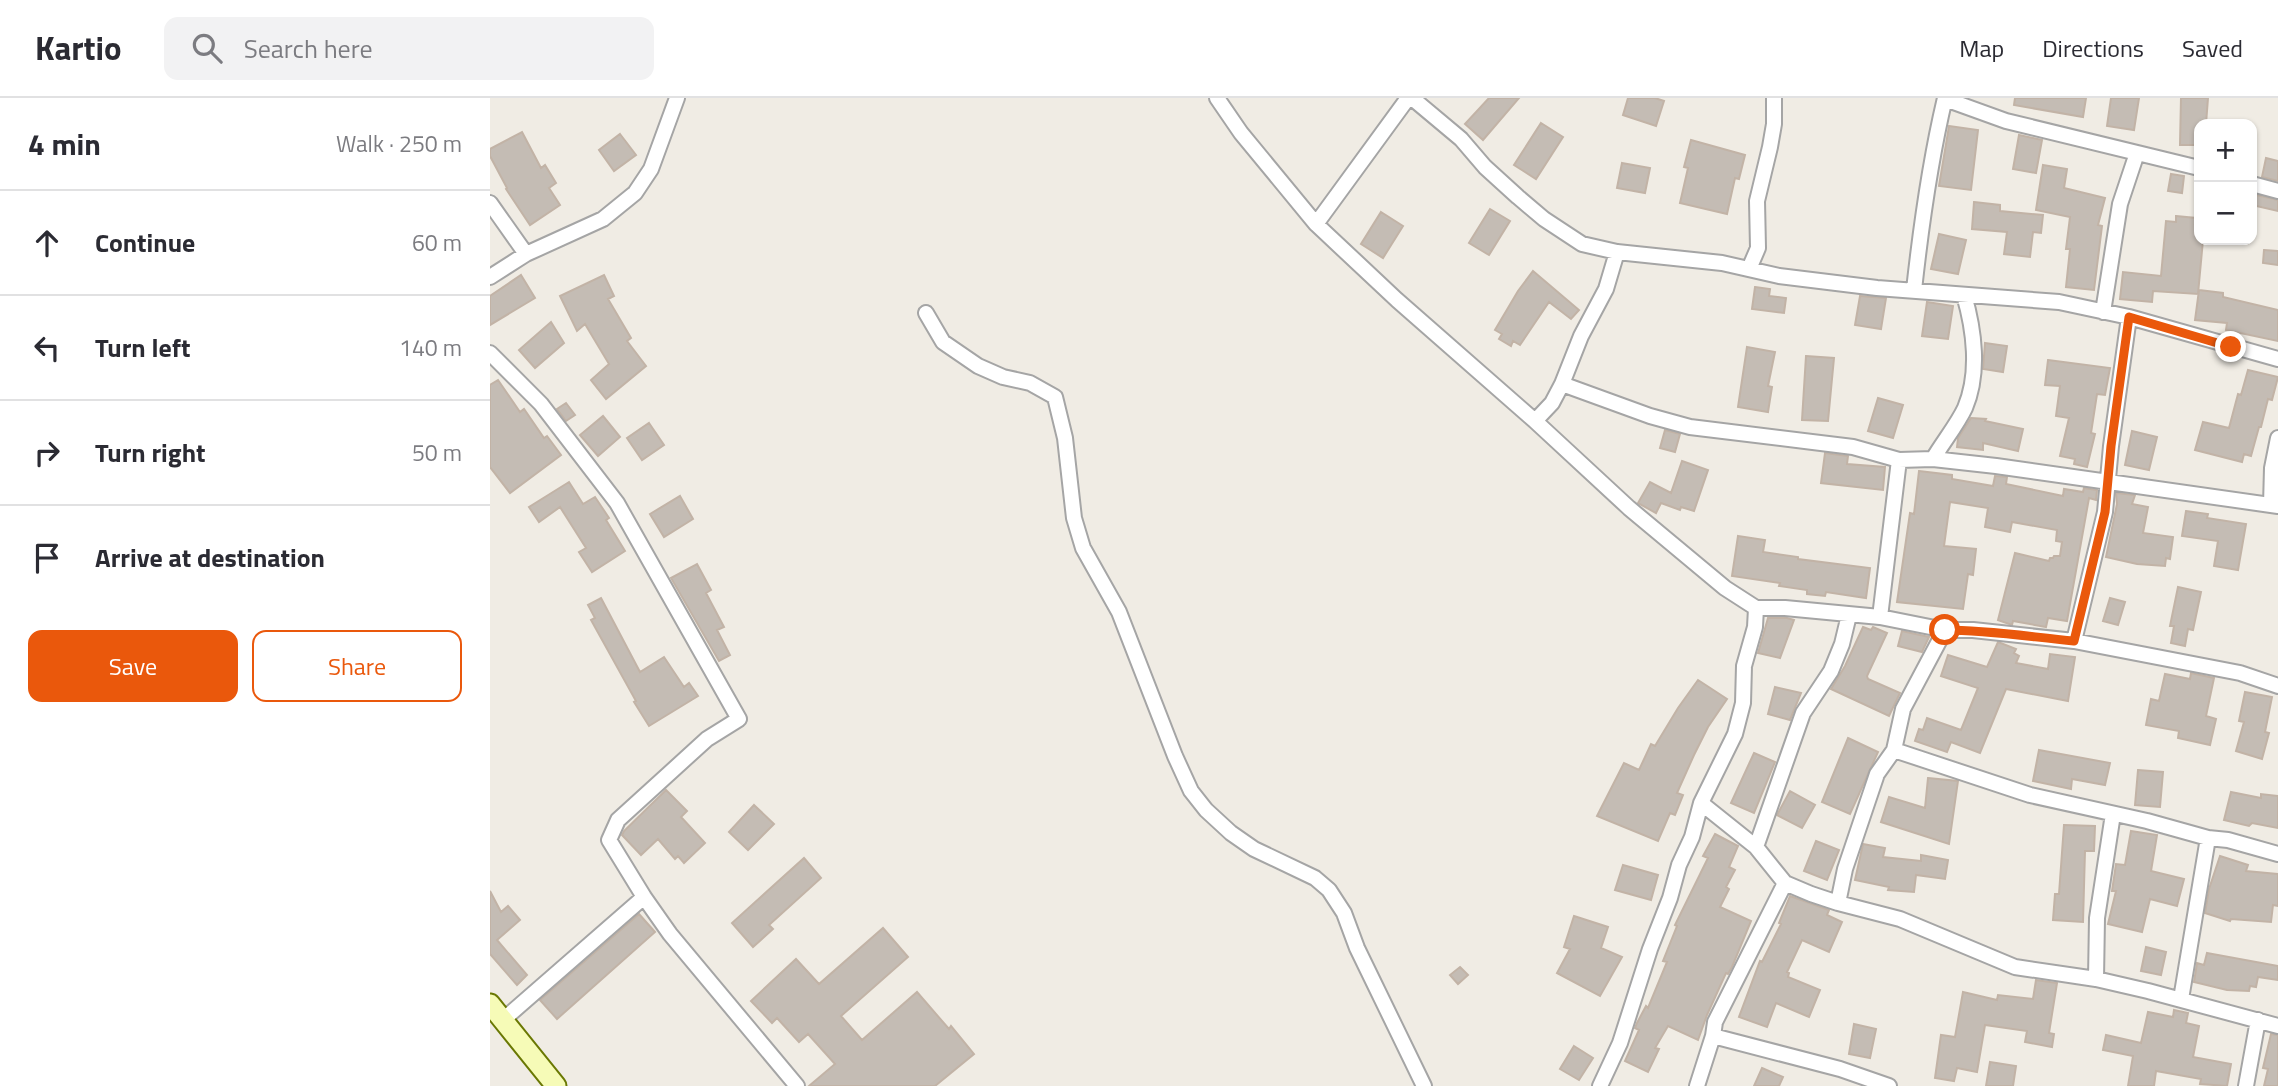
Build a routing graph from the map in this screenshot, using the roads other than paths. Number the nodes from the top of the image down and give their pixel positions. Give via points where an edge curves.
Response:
1 (677, 98) edge
2 (1217, 98) edge
3 (1410, 98) edge
4 (1774, 98) edge
5 (1945, 98) edge
6 (2137, 153) junction
7 (2194, 167) edge
8 (2257, 185) edge
9 (2278, 191) edge
10 (490, 204) edge
11 (1316, 224) junction
12 (1617, 252) junction
13 (526, 254) junction
14 (1749, 269) junction
15 (490, 277) edge
16 (1914, 290) junction
17 (1964, 295) junction
18 (2103, 312) junction
19 (926, 313) dead end
20 (2129, 317) junction
21 (490, 353) edge
22 (2278, 359) edge
23 (1562, 384) junction
24 (1535, 421) junction
25 (2278, 438) edge
26 (1933, 459) junction
27 (1899, 460) junction
28 (2109, 481) junction
29 (2274, 505) edge
30 (1756, 608) junction
31 (1849, 615) junction
32 (1880, 617) junction
33 (1945, 630) junction
34 (2074, 641) junction
35 (2278, 686) edge
36 (1894, 750) junction
37 (1701, 803) junction
38 (2113, 814) junction
39 (2208, 838) junction
40 (1756, 847) junction
41 (2278, 854) edge
42 (1785, 883) junction
43 (644, 897) junction
44 (1838, 903) junction
45 (2096, 979) junction
46 (2181, 999) junction
47 (490, 1004) edge
48 (503, 1020) junction
49 (2258, 1020) junction
50 (2278, 1027) edge
51 (1713, 1036) junction
52 (556, 1086) edge
53 (797, 1086) edge
54 (1424, 1086) edge
55 (1600, 1086) edge
56 (1697, 1086) edge
57 (1889, 1086) edge
58 (2246, 1086) edge

1 - 13 street via 651,169 635,193 603,219
2 - 11 street
3 - 11 street
3 - 12 street via 1461,139 1485,167 1544,219 1582,244
4 - 14 street via 1774,124 1757,201 1758,247
5 - 6 street via 2006,121
5 - 16 street
6 - 7 street
6 - 18 street via 2120,204
8 - 9 street
10 - 13 street
11 - 24 street
12 - 14 street
12 - 23 street via 1606,289
13 - 15 street
14 - 16 street
16 - 17 street
17 - 18 street via 2059,302
17 - 26 street via 1973,334 1970,384 1965,408
18 - 20 street
19 - 54 street via 943,342 978,366 1030,383 1055,397 1083,548 1119,612 1191,791 1238,838 1329,890
20 - 22 street
20 - 28 street
21 - 43 street via 541,404 617,503 739,719 707,739 618,820 609,840
23 - 24 street
23 - 27 street via 1690,427 1853,447
24 - 30 street via 1640,517
25 - 29 street via 2272,468
26 - 27 street
26 - 28 street
27 - 32 street
28 - 29 street
28 - 34 street
30 - 31 street
30 - 37 street via 1735,734
31 - 32 street
31 - 40 street via 1831,671 1803,713
32 - 33 street
33 - 34 street
33 - 36 street via 1903,709
34 - 35 street via 2240,673
36 - 38 street via 2031,795
36 - 44 street via 1877,774
37 - 40 street
37 - 55 street via 1620,1043
38 - 39 street
38 - 45 street via 2097,918
39 - 41 street
39 - 46 street
40 - 42 street
42 - 44 street
42 - 51 street via 1715,1022
43 - 48 street
43 - 53 street
44 - 45 street via 1900,919 2015,967
45 - 46 street
46 - 49 street
47 - 48 main road
48 - 52 main road
49 - 50 street
49 - 58 street
51 - 56 street
51 - 57 street

